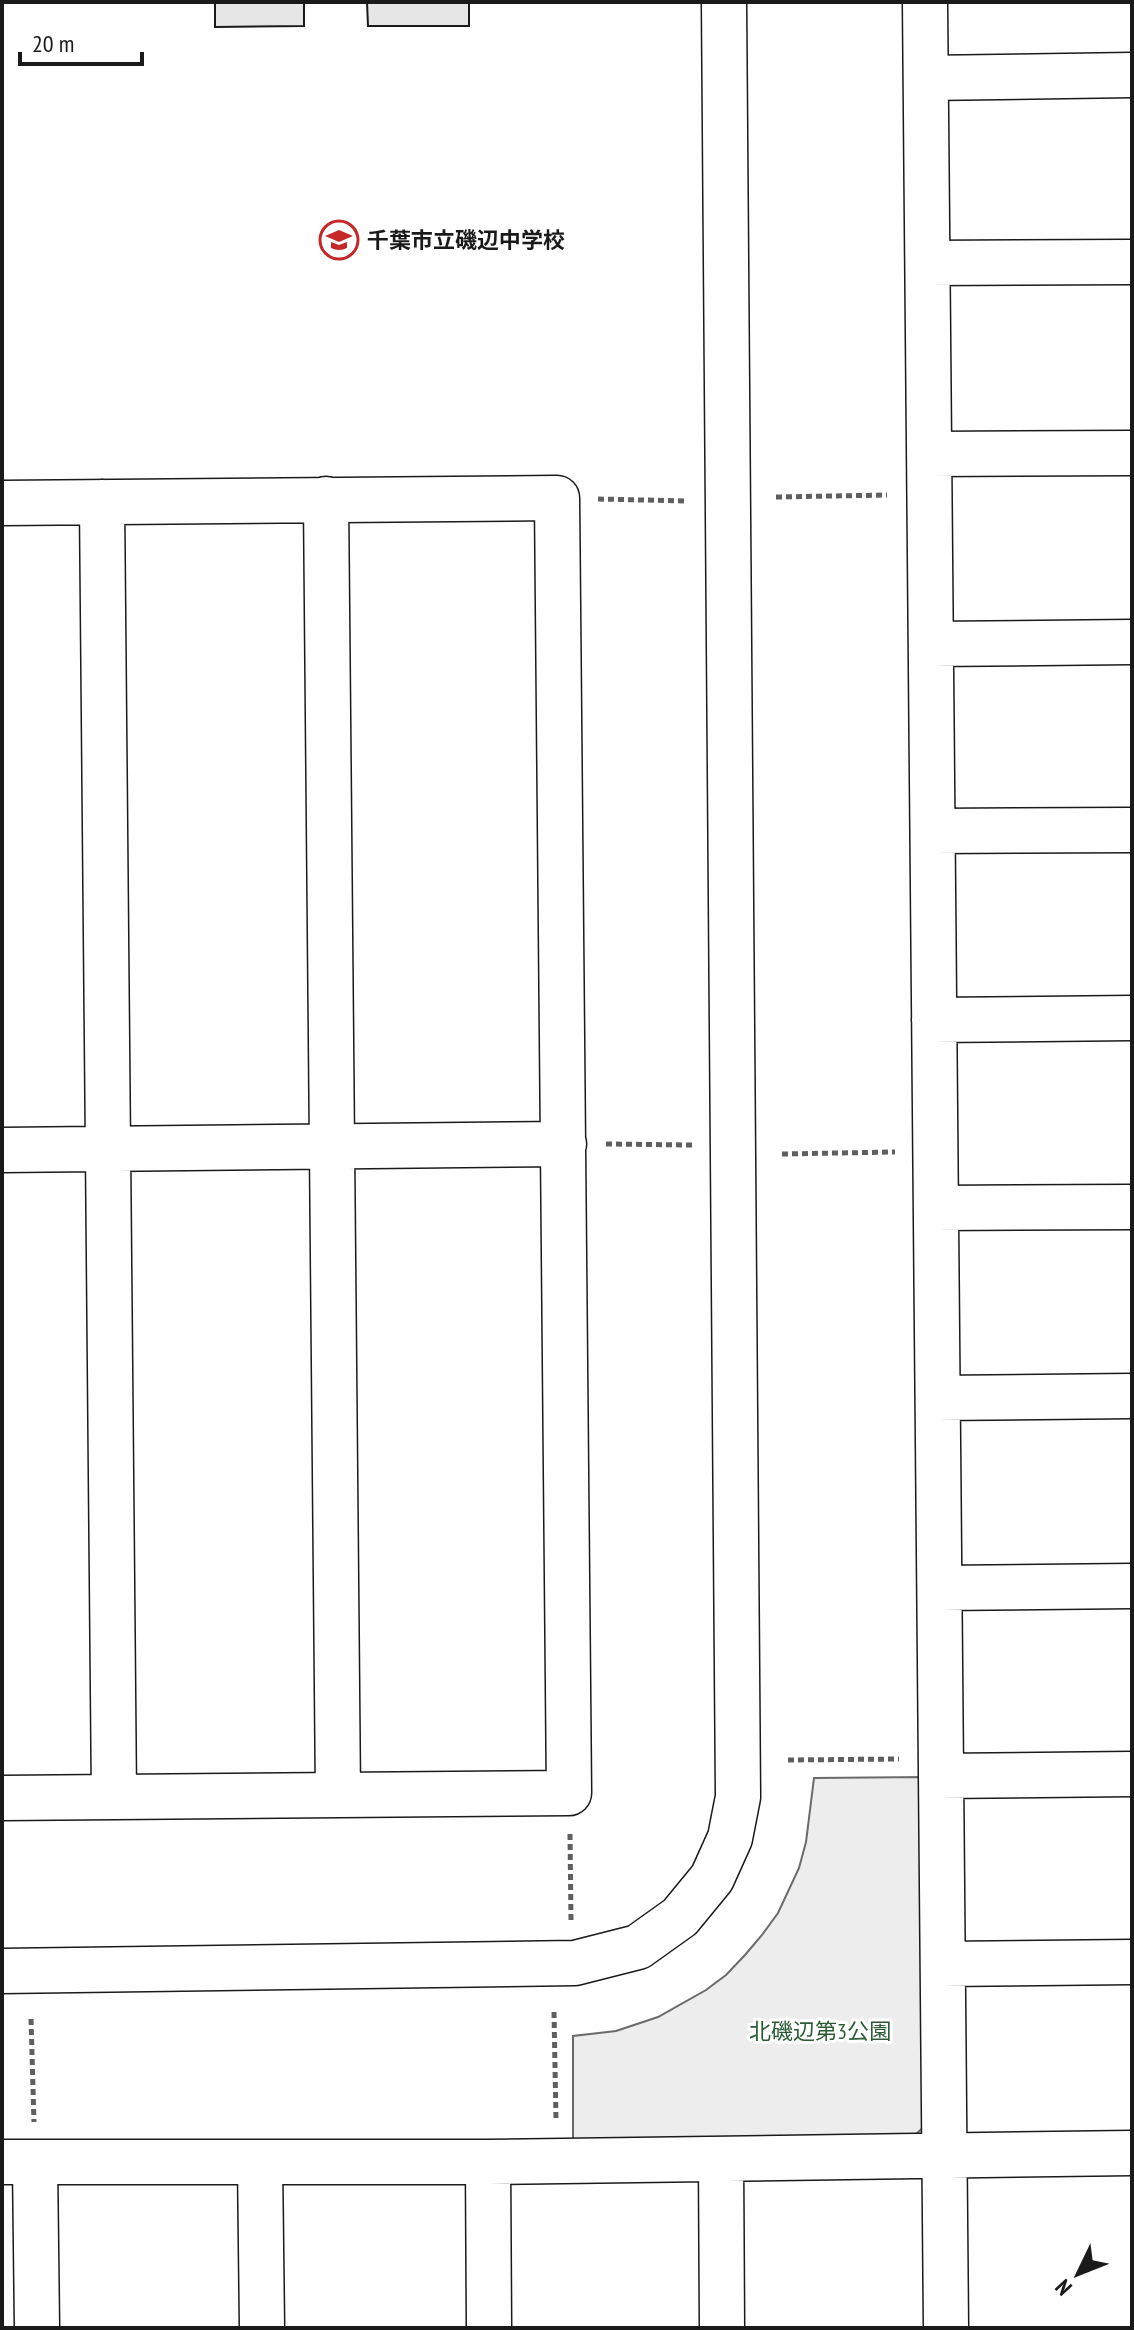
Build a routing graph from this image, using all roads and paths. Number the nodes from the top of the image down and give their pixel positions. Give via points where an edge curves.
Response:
1 (724, 2) edge
2 (925, 2) edge
3 (1132, 75) edge
4 (926, 78) junction
5 (1132, 262) edge
6 (928, 263) junction
7 (1132, 453) edge
8 (930, 474) junction
9 (776, 497) dead end
10 (557, 498) junction
11 (326, 499) junction
12 (691, 501) dead end
13 (102, 502) junction
14 (2, 503) edge
15 (1132, 642) edge
16 (931, 644) junction
17 (1132, 830) edge
18 (933, 831) junction
19 (1132, 1018) edge
20 (934, 1020) junction
21 (564, 1144) junction
22 (697, 1145) dead end
23 (332, 1146) junction
24 (108, 1148) junction
25 (2, 1150) edge
26 (936, 1152) junction
27 (782, 1154) dead end
28 (1132, 1207) edge
29 (936, 1208) junction
30 (1132, 1396) edge
31 (938, 1398) junction
32 (1132, 1586) edge
33 (940, 1588) junction
34 (788, 1760) dead end
35 (941, 1767) junction
36 (1132, 1774) edge
37 (569, 1793) junction
38 (338, 1795) junction
39 (114, 1797) junction
40 (2, 1798) edge
41 (571, 1929) dead end
42 (1132, 1962) edge
43 (943, 1964) junction
44 (2, 1971) edge
45 (554, 2012) dead end
46 (31, 2019) dead end
47 (1132, 2153) edge
48 (945, 2155) junction
49 (721, 2160) junction
50 (557, 2161) junction
51 (18, 2162) edge
52 (260, 2162) junction
53 (488, 2162) junction
54 (37, 2328) edge
55 (262, 2328) edge
56 (489, 2328) edge
57 (722, 2328) edge
58 (946, 2328) edge

1 - 44 street via 738,1797 730,1838 712,1878 680,1917 638,1947 575,1963
2 - 4 street
3 - 4 street
4 - 6 street
5 - 6 street
6 - 8 street
7 - 8 street
8 - 9 path
8 - 16 street
10 - 11 street
10 - 12 path
10 - 21 street
11 - 13 street
11 - 23 street
13 - 14 street
13 - 24 street
15 - 16 street
16 - 18 street
17 - 18 street
18 - 20 street
19 - 20 street
20 - 26 street
21 - 22 path
21 - 23 street
21 - 37 street
23 - 24 street
23 - 38 street
24 - 25 street
24 - 39 street
26 - 27 path
26 - 29 street
28 - 29 street
29 - 31 street
30 - 31 street
31 - 33 street
32 - 33 street
33 - 35 street
34 - 35 path
35 - 36 street
35 - 43 street
37 - 38 street
37 - 41 path
38 - 39 street
39 - 40 street
42 - 43 street
43 - 48 street
45 - 50 path
46 - 51 path
47 - 48 street
48 - 49 street
48 - 58 street
49 - 50 street
49 - 57 street
50 - 53 street
51 - 52 street
51 - 54 street
52 - 53 street
52 - 55 street
53 - 56 street

